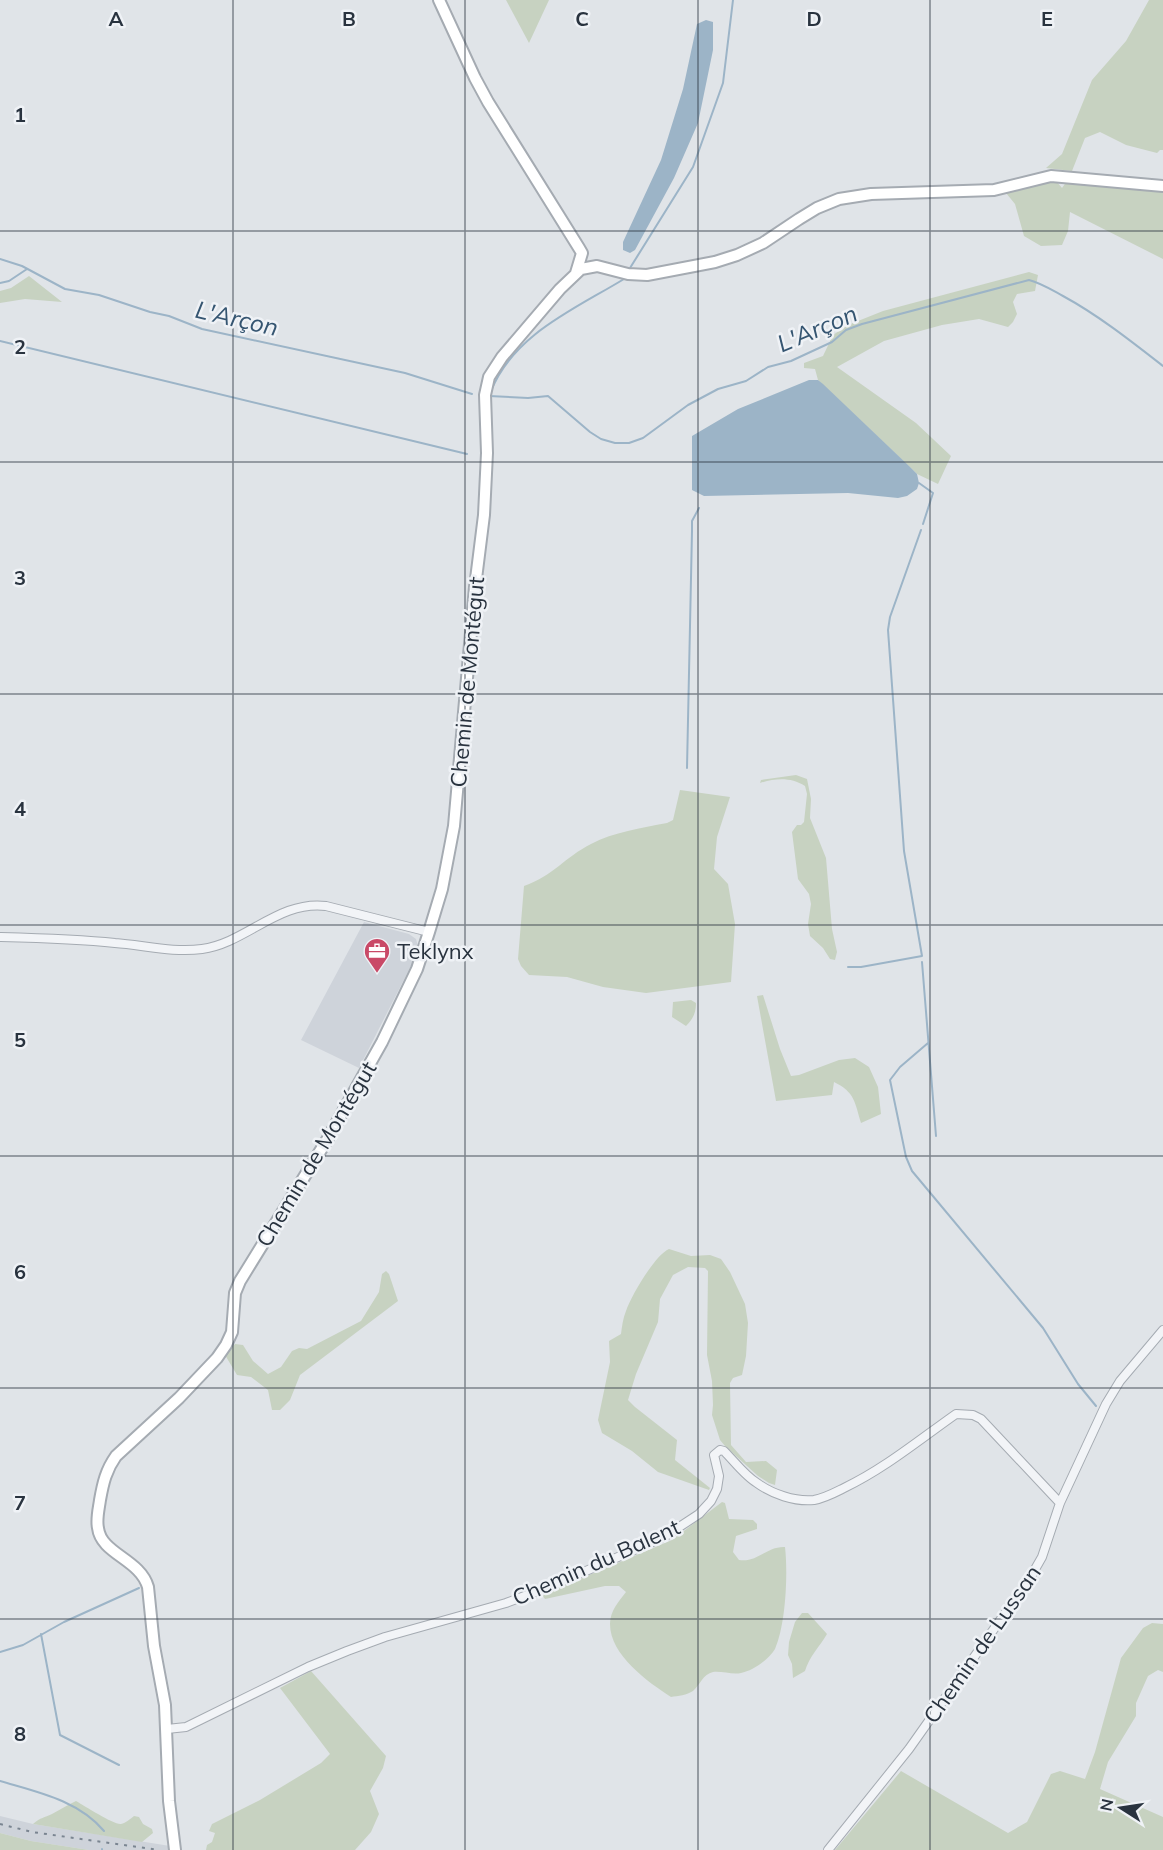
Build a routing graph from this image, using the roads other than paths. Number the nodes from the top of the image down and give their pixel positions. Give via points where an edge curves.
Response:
1 (439, 0) edge
2 (1163, 186) edge
3 (579, 248) junction
4 (606, 268) junction
5 (576, 273) junction
6 (429, 932) junction
7 (0, 937) edge
8 (1163, 1330) edge
9 (1059, 1503) junction
10 (167, 1729) junction
11 (174, 1850) edge
12 (828, 1850) edge

1 - 3 street via 484,94
2 - 4 street via 1051,176 994,190 858,196 829,203 763,243 715,262 646,275
3 - 4 street
3 - 5 street via 582,253
4 - 5 street via 590,267
5 - 6 street, Chemin de Montégut via 489,377 485,395 484,515 454,826
6 - 7 street via 310,905 202,949
6 - 10 street, Chemin de Montégut via 417,969 382,1042 240,1281 235,1293 232,1332 226,1345 179,1398 116,1456 105,1475 97,1526 105,1544 145,1578
8 - 9 street, Chemin de Lussan via 1120,1380
9 - 10 street, Chemin du Balent via 981,1419 966,1413 956,1414 882,1468 825,1498 799,1499 773,1492 755,1483 720,1450 714,1455 719,1476 711,1501 699,1514 664,1537 506,1603 347,1651 186,1726
9 - 12 street, Chemin de Lussan via 1042,1557 1030,1578 909,1749
10 - 11 street, Chemin de Montégut

